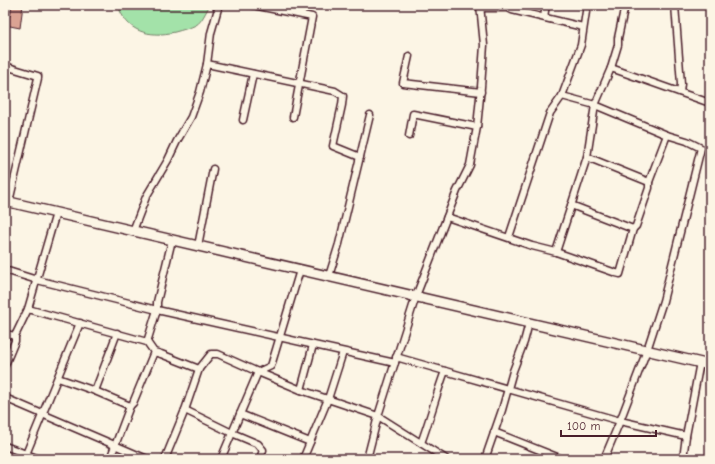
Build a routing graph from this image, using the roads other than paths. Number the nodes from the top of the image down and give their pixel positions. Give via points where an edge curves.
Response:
1 (219, 5) edge
2 (253, 5) edge
3 (546, 5) edge
4 (587, 5) edge
5 (625, 5) edge
6 (675, 5) edge
7 (480, 6) edge
8 (508, 6) edge
9 (544, 17) junction
10 (583, 26) junction
11 (409, 56) dead end
12 (207, 64) junction
13 (5, 66) edge
14 (611, 68) junction
15 (253, 74) junction
16 (299, 84) junction
17 (480, 92) junction
18 (680, 92) junction
19 (562, 96) junction
20 (710, 103) edge
21 (596, 105) junction
22 (370, 115) dead end
23 (293, 117) dead end
24 (243, 120) dead end
25 (477, 127) junction
26 (666, 135) junction
27 (409, 136) dead end
28 (360, 157) junction
29 (587, 158) junction
30 (213, 169) dead end
31 (649, 182) junction
32 (7, 202) edge
33 (571, 205) junction
34 (56, 213) junction
35 (447, 217) junction
36 (633, 229) junction
37 (133, 231) junction
38 (509, 237) junction
39 (172, 240) junction
40 (198, 246) junction
41 (556, 252) junction
42 (5, 270) edge
43 (300, 270) junction
44 (329, 276) junction
45 (37, 280) junction
46 (416, 296) junction
47 (28, 309) junction
48 (156, 310) junction
49 (80, 323) junction
50 (529, 323) junction
51 (117, 333) junction
52 (5, 334) edge
53 (15, 336) junction
54 (280, 337) junction
55 (147, 342) junction
56 (313, 345) junction
57 (647, 350) junction
58 (154, 352) junction
59 (343, 352) junction
60 (396, 360) junction
61 (700, 362) junction
62 (710, 365) edge
63 (5, 366) edge
64 (199, 369) junction
65 (258, 372) junction
66 (445, 372) junction
67 (58, 378) junction
68 (508, 389) junction
69 (301, 390) junction
70 (95, 391) junction
71 (5, 398) edge
72 (328, 399) junction
73 (130, 406) junction
74 (185, 410) junction
75 (240, 414) junction
76 (43, 415) junction
77 (378, 416) junction
78 (620, 421) junction
79 (494, 432) junction
80 (232, 433) junction
81 (686, 436) junction
82 (310, 442) junction
83 (421, 443) junction
84 (5, 446) edge
85 (115, 446) junction
86 (25, 456) edge
87 (39, 459) edge
88 (110, 459) edge
89 (147, 459) edge
90 (165, 459) edge
91 (221, 459) edge
92 (260, 459) edge
93 (303, 459) edge
94 (367, 459) edge
95 (446, 459) edge
96 (484, 459) edge
97 (562, 459) edge
98 (604, 459) edge
99 (682, 459) edge

1 - 12 street via 211,33
2 - 16 street via 312,17
3 - 9 street
4 - 10 street
5 - 14 street
6 - 18 street
7 - 8 street
7 - 17 street via 484,45
8 - 9 street via 512,10
9 - 10 street
10 - 19 street via 580,46
11 - 17 street via 404,83
12 - 15 street
12 - 37 street via 191,117 146,197
13 - 32 street via 38,76
14 - 18 street
14 - 21 street
15 - 16 street
15 - 24 street
16 - 23 street
16 - 28 street via 335,91 343,96 333,146
17 - 25 street
18 - 20 street
19 - 21 street
19 - 38 street via 550,113
21 - 26 street
21 - 29 street
22 - 28 street
25 - 27 street via 413,114
25 - 35 street via 470,165
26 - 31 street
26 - 57 street via 701,148 663,301
28 - 44 street
29 - 31 street
29 - 33 street
30 - 40 street
31 - 36 street
32 - 34 main road
33 - 36 street
33 - 41 street
34 - 37 main road
34 - 45 street
35 - 38 street
35 - 46 street
36 - 41 street via 620,274
37 - 39 main road
38 - 41 street
39 - 40 main road
39 - 48 street
40 - 43 main road
42 - 45 street
43 - 44 main road
43 - 54 street
44 - 46 main road
45 - 47 street
45 - 48 street
46 - 50 main road
46 - 60 street
47 - 49 street
47 - 53 street
48 - 54 street
48 - 55 street
49 - 51 street
49 - 67 street
50 - 57 main road
50 - 68 street
51 - 55 street
51 - 70 street
52 - 53 street
53 - 63 street
54 - 56 street
54 - 65 street via 271,366
55 - 58 street
56 - 59 street
56 - 69 street
57 - 61 main road
57 - 78 street
58 - 64 street
58 - 73 street
59 - 60 street
59 - 72 street
60 - 66 street
60 - 77 street
61 - 62 main road
61 - 81 street
64 - 65 street via 211,354 218,354
64 - 74 street
65 - 69 street
65 - 75 street
66 - 68 street
66 - 83 street
67 - 70 street
67 - 76 street
68 - 78 street
68 - 79 street
69 - 72 street
70 - 73 street
71 - 76 street
72 - 77 street
72 - 82 street
73 - 85 street
74 - 80 street
74 - 90 street
75 - 80 street
75 - 82 street
76 - 85 street
76 - 86 street
77 - 83 street
77 - 94 street
78 - 81 street
78 - 98 street
79 - 96 street
79 - 97 street
80 - 91 street
80 - 92 street via 263,448
81 - 99 street
82 - 93 street
83 - 95 street
84 - 86 street
85 - 88 street
85 - 89 street
86 - 87 street

